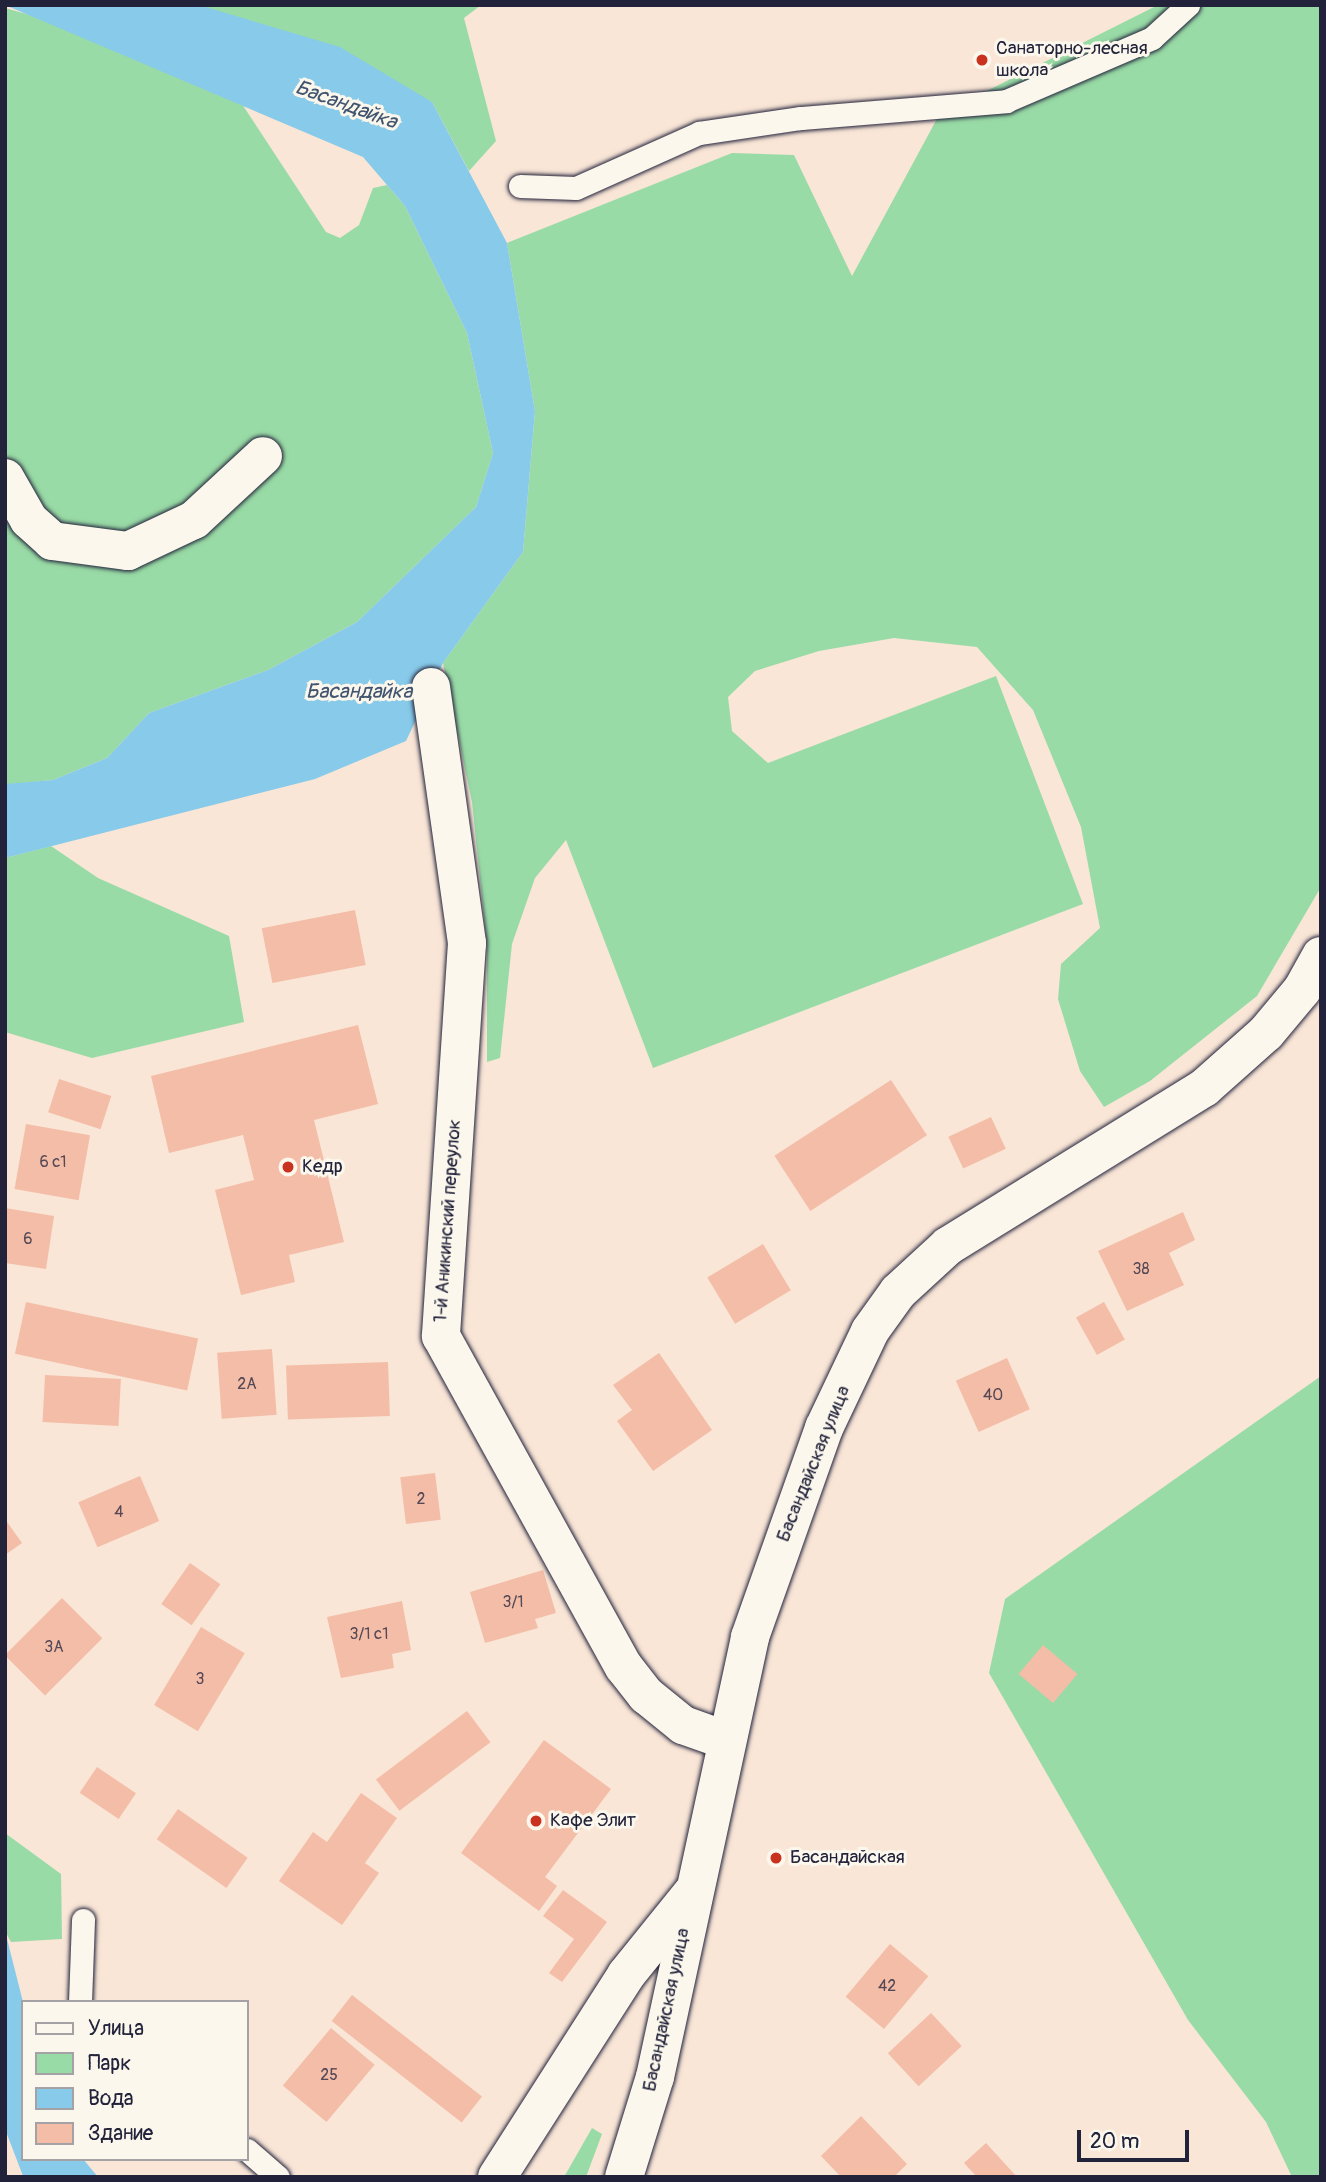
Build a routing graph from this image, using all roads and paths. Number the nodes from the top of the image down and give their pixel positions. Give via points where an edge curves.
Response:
1 (1188, 5) edge
2 (520, 186) dead end
3 (263, 456) dead end
4 (5, 478) edge
5 (431, 687) dead end
6 (1321, 956) edge
7 (725, 1740) junction
8 (693, 1892) junction
9 (83, 1920) dead end
10 (80, 2000) edge
11 (248, 2151) edge
12 (278, 2177) edge
13 (497, 2177) edge
14 (624, 2177) edge

1 - 2 lane via 1152,38 1006,101 801,118 699,133 576,188
3 - 4 street via 194,520 128,551 52,541 29,520
5 - 7 street, 1-й Аникинский переулок via 467,943 441,1336 624,1667 646,1696 683,1725
6 - 7 street, Басандайская улица via 1302,990 1266,1033 1204,1088 1002,1209 948,1246 898,1293 870,1331 824,1428 750,1637
7 - 8 street, Басандайская улица
8 - 13 street via 626,1975
8 - 14 street, Басандайская улица via 655,2077
9 - 10 lane
11 - 12 lane

